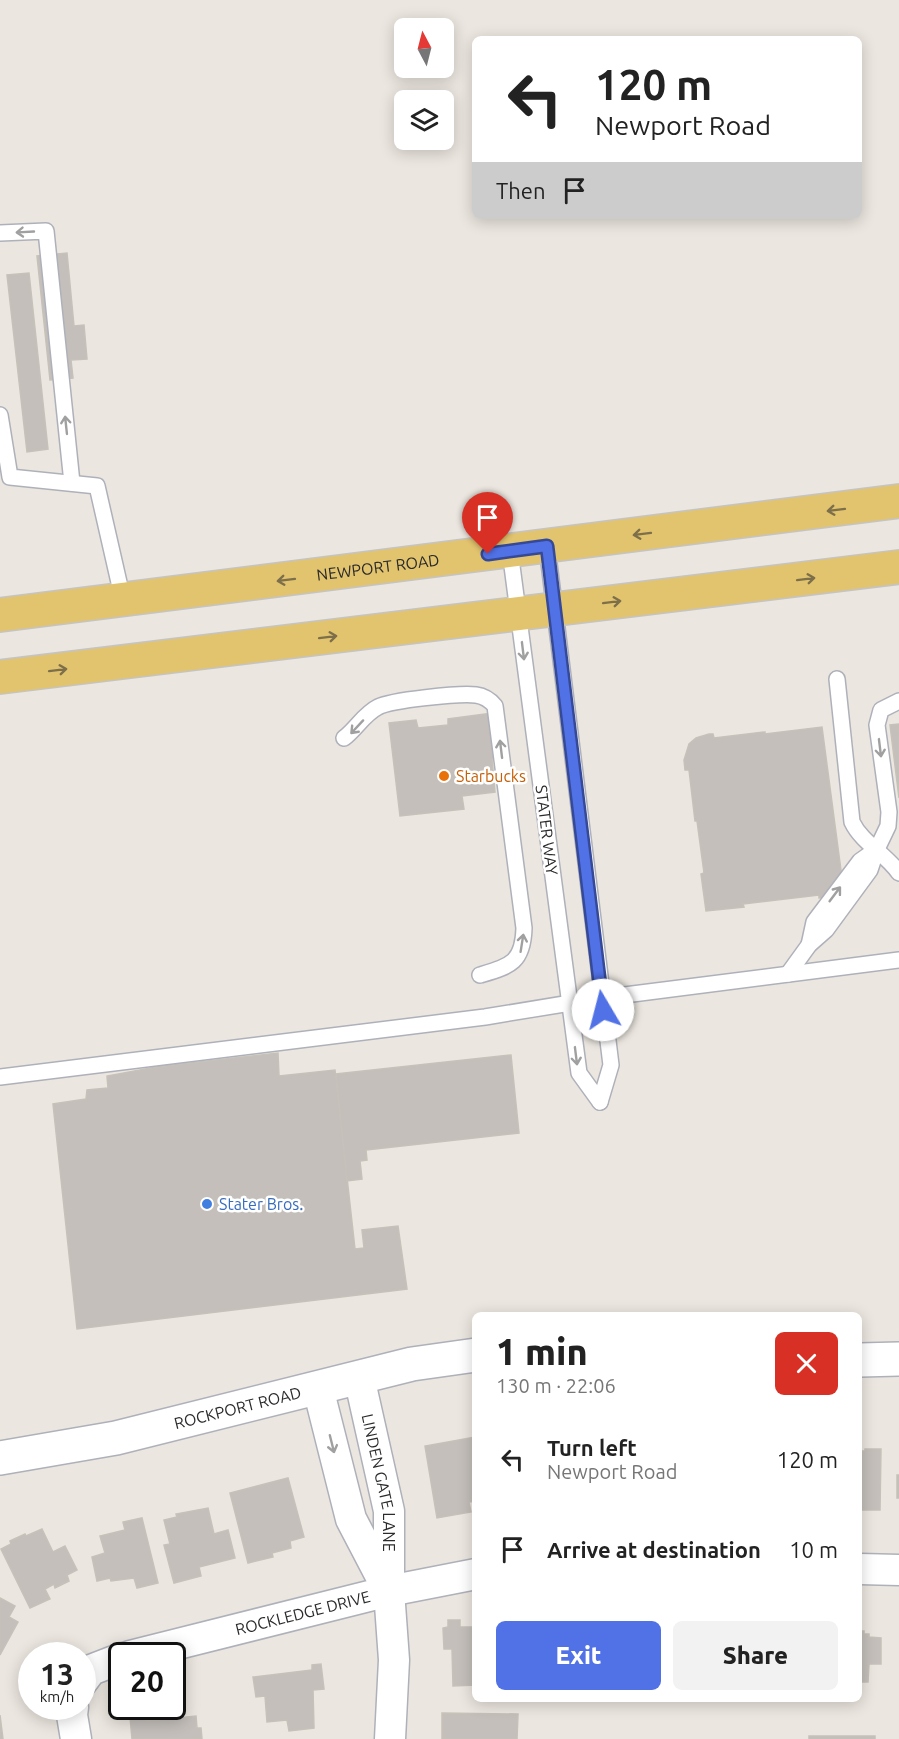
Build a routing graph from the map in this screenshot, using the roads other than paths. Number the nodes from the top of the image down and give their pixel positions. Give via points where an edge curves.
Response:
1 (0, 233) edge
2 (0, 415) edge
3 (5, 482) edge
4 (72, 483) junction
5 (899, 501) edge
6 (547, 546) junction
7 (510, 551) junction
8 (899, 567) edge
9 (123, 600) junction
10 (554, 609) junction
11 (518, 614) junction
12 (0, 615) edge
13 (0, 677) edge
14 (837, 679) dead end
15 (899, 701) edge
16 (344, 738) dead end
17 (876, 849) junction
18 (899, 873) edge
19 (899, 960) edge
20 (788, 974) junction
21 (480, 975) dead end
22 (601, 998) junction
23 (569, 1003) junction
24 (0, 1077) edge
25 (472, 1356) edge
26 (899, 1359) edge
27 (862, 1360) edge
28 (359, 1377) junction
29 (318, 1388) junction
30 (0, 1458) edge
31 (383, 1485) junction
32 (344, 1494) junction
33 (862, 1569) edge
34 (899, 1570) edge
35 (472, 1575) edge
36 (389, 1591) junction
37 (186, 1642) edge
38 (73, 1720) edge
39 (76, 1739) edge
40 (390, 1739) edge

4 -> 1 lane via 46,231
2 - 3 lane
3 - 4 lane
4 - 9 lane via 97,486
5 -> 6 main road, NEWPORT ROAD
6 - 7 main road, NEWPORT ROAD
6 - 10 lane, STATER WAY
7 -> 9 main road, NEWPORT ROAD
7 - 11 lane, STATER WAY
10 -> 8 main road
9 - 12 main road, NEWPORT ROAD
10 - 11 main road
10 - 22 lane, STATER WAY
13 -> 11 main road
11 -> 23 lane, STATER WAY
14 - 17 lane via 852,822
15 -> 17 lane via 881,710 877,725 889,812 888,826
21 -> 16 lane via 516,959 524,945 495,706 487,698 470,694 385,704 370,712
17 - 18 lane
20 -> 17 lane via 870,870
19 - 20 lane
20 - 22 lane
22 - 23 lane
23 -> 22 lane, STATER WAY via 579,1073 600,1102 611,1065
23 - 24 lane via 485,1017
25 - 28 street, ROCKPORT ROAD
26 - 27 street
28 - 29 street, ROCKPORT ROAD
28 - 31 street, LINDEN GATE LANE
29 - 30 street, ROCKPORT ROAD via 116,1438
29 -> 32 street, LINDEN GATE LANE
31 - 32 street
31 - 36 street, LINDEN GATE LANE via 389,1511
32 - 36 street, LINDEN GATE LANE via 351,1519
33 - 34 street
35 - 36 street, ROCKLEDGE DRIVE
36 - 37 street, ROCKLEDGE DRIVE
36 - 40 street, LINDEN GATE LANE via 394,1660
38 - 39 street

